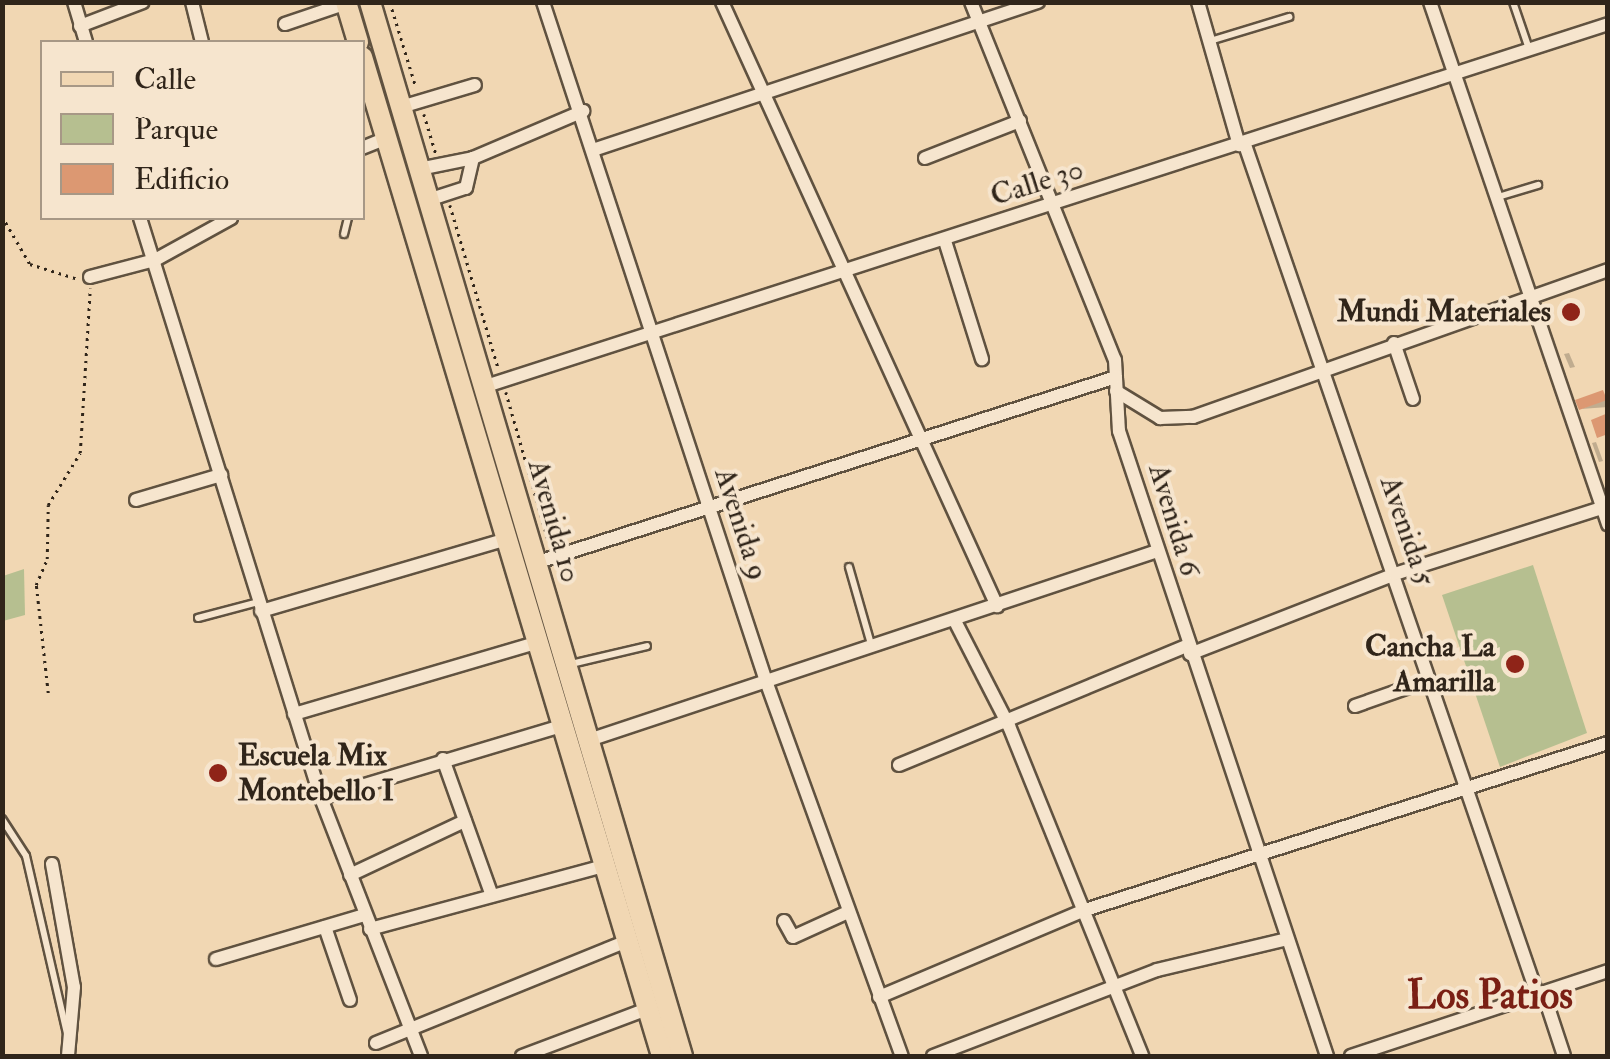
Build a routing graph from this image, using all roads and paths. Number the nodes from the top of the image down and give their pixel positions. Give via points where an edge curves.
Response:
1 (74, 2) edge
2 (142, 2) edge
3 (192, 2) edge
4 (370, 2) edge
5 (390, 2) edge
6 (543, 2) edge
7 (722, 2) edge
8 (970, 2) edge
9 (1038, 2) edge
10 (1198, 2) edge
11 (1430, 2) edge
12 (1513, 2) edge
13 (346, 3) edge
14 (1289, 17) dead end
15 (285, 24) dead end
16 (980, 24) junction
17 (1608, 24) edge
18 (80, 26) junction
19 (85, 40) edge
20 (202, 40) edge
21 (357, 40) edge
22 (1209, 41) junction
23 (1530, 50) junction
24 (1455, 74) junction
25 (475, 85) dead end
26 (365, 90) edge
27 (767, 97) junction
28 (411, 104) junction
29 (584, 111) junction
30 (1020, 121) junction
31 (1241, 143) junction
32 (370, 148) edge
33 (596, 149) junction
34 (473, 158) junction
35 (925, 158) dead end
36 (429, 166) junction
37 (1538, 185) dead end
38 (1496, 197) junction
39 (438, 198) junction
40 (1054, 203) junction
41 (2, 216) edge
42 (141, 220) edge
43 (227, 220) edge
44 (348, 220) edge
45 (344, 234) dead end
46 (944, 241) junction
47 (154, 260) junction
48 (1608, 270) edge
49 (847, 273) junction
50 (90, 277) junction
51 (1529, 296) junction
52 (653, 336) junction
53 (1394, 343) junction
54 (982, 359) dead end
55 (1325, 368) junction
56 (1116, 384) junction
57 (493, 386) junction
58 (1413, 399) dead end
59 (920, 441) junction
60 (221, 475) junction
61 (136, 500) dead end
62 (710, 506) junction
63 (1605, 506) edge
64 (1608, 524) edge
65 (504, 540) junction
66 (1157, 551) junction
67 (544, 560) junction
68 (849, 566) dead end
69 (1395, 574) junction
70 (997, 606) junction
71 (259, 607) junction
72 (198, 618) dead end
73 (955, 621) junction
74 (536, 643) junction
75 (647, 646) dead end
76 (872, 649) junction
77 (1188, 650) junction
78 (564, 666) junction
79 (1429, 680) junction
80 (766, 681) junction
81 (48, 692) dead end
82 (1355, 706) dead end
83 (294, 714) junction
84 (560, 726) junction
85 (1009, 726) junction
86 (586, 741) junction
87 (1608, 743) edge
88 (443, 759) junction
89 (899, 765) dead end
90 (1468, 788) junction
91 (321, 798) junction
92 (2, 819) edge
93 (466, 822) junction
94 (1258, 851) junction
95 (52, 864) dead end
96 (604, 866) junction
97 (350, 875) junction
98 (492, 896) junction
99 (1084, 910) junction
100 (846, 913) junction
101 (784, 920) dead end
102 (367, 922) junction
103 (324, 927) junction
104 (1287, 938) junction
105 (626, 942) junction
106 (216, 959) dead end
107 (1608, 971) edge
108 (1113, 987) junction
109 (1540, 993) junction
110 (879, 997) junction
111 (350, 1000) dead end
112 (647, 1009) junction
113 (407, 1027) junction
114 (68, 1034) junction
115 (376, 1043) dead end
116 (68, 1056) edge
117 (421, 1056) edge
118 (522, 1056) edge
119 (662, 1056) edge
120 (682, 1056) edge
121 (902, 1056) edge
122 (932, 1056) edge
123 (1142, 1056) edge
124 (1327, 1056) edge
125 (1351, 1056) edge
126 (1564, 1056) edge

1 - 18 street
2 - 18 street
3 - 20 street
4 - 28 main road, Avenida 10
5 - 28 path
6 - 29 street, Avenida 9
7 - 27 street
8 - 16 street, Avenida 6
9 - 16 street
10 - 22 street, Avenida 5
11 - 24 street
12 - 23 lane
13 - 15 street
13 - 21 main road
14 - 22 lane
16 - 27 street
16 - 30 street, Avenida 6
17 - 23 street, Calle 30
18 - 19 street
22 - 31 street, Avenida 5
23 - 24 street, Calle 30
24 - 31 street, Calle 30
24 - 38 street
25 - 28 street
26 - 32 main road, Avenida 10
27 - 33 street
27 - 49 street
28 - 36 main road, Avenida 10
28 - 36 path
29 - 33 street, Avenida 9
29 - 34 street
30 - 35 street
30 - 40 street, Avenida 6
31 - 40 street, Calle 30
31 - 55 street, Avenida 5
32 - 65 main road, Avenida 10
33 - 52 street, Avenida 9
34 - 36 street
34 - 39 street via 466,188
36 - 39 main road, Avenida 10
37 - 38 lane
38 - 51 street
39 - 57 main road, Avenida 10
39 - 57 path
40 - 46 street, Calle 30
40 - 56 street, Avenida 6
41 - 50 path via 47,276
42 - 47 street
43 - 47 street
44 - 45 lane
46 - 49 street, Calle 30
46 - 54 street
47 - 50 street
47 - 60 street
48 - 51 street
49 - 52 street, Calle 30
49 - 59 street
50 - 81 path via 80,453 48,505 47,559 36,585
51 - 53 street
51 - 63 street
52 - 57 street, Calle 30
52 - 62 street, Avenida 9
53 - 55 street
53 - 58 street
55 - 56 street via 1192,417 1160,418 1141,410
55 - 69 street, Avenida 5
56 - 59 street
56 - 66 street, Avenida 6
57 - 67 main road, Avenida 10
57 - 67 path
59 - 62 street
59 - 70 street
60 - 61 street
60 - 71 street
62 - 67 street
62 - 80 street, Avenida 9
63 - 64 street
63 - 69 street
65 - 71 street
65 - 74 main road, Avenida 10
66 - 70 street
66 - 77 street, Avenida 6
67 - 78 main road, Avenida 10
68 - 76 lane
69 - 77 street
69 - 79 street, Avenida 5
70 - 73 street
71 - 72 lane
71 - 83 street
73 - 76 street
73 - 85 street
74 - 83 street
74 - 84 main road, Avenida 10
75 - 78 lane
76 - 80 street
77 - 85 street
77 - 94 street, Avenida 6
78 - 86 main road, Avenida 10
79 - 82 street
79 - 90 street, Avenida 5
80 - 86 street
80 - 100 street, Avenida 9
83 - 91 street
84 - 88 street
84 - 96 main road, Avenida 10
85 - 89 street
85 - 99 street
86 - 120 main road, Avenida 10
87 - 90 street
88 - 91 street
88 - 93 street
90 - 94 street
90 - 109 street, Avenida 5
91 - 97 street
92 - 114 lane via 26,856
93 - 97 street
93 - 98 street
94 - 99 street
94 - 104 street, Avenida 6
95 - 114 street via 72,964
96 - 98 street
96 - 105 main road, Avenida 10
97 - 102 street
98 - 102 street
99 - 108 street
99 - 110 street
100 - 101 street via 793,937
100 - 110 street, Avenida 9
102 - 103 street
102 - 113 street
103 - 106 street
103 - 111 street
104 - 108 street
104 - 124 street, Avenida 6
105 - 112 main road, Avenida 10
105 - 113 street
107 - 109 street
108 - 122 street
108 - 123 street
109 - 125 street
109 - 126 street, Avenida 5
110 - 121 street, Avenida 9
112 - 118 street
112 - 119 main road, Avenida 10
113 - 115 street
113 - 117 street
114 - 116 street

